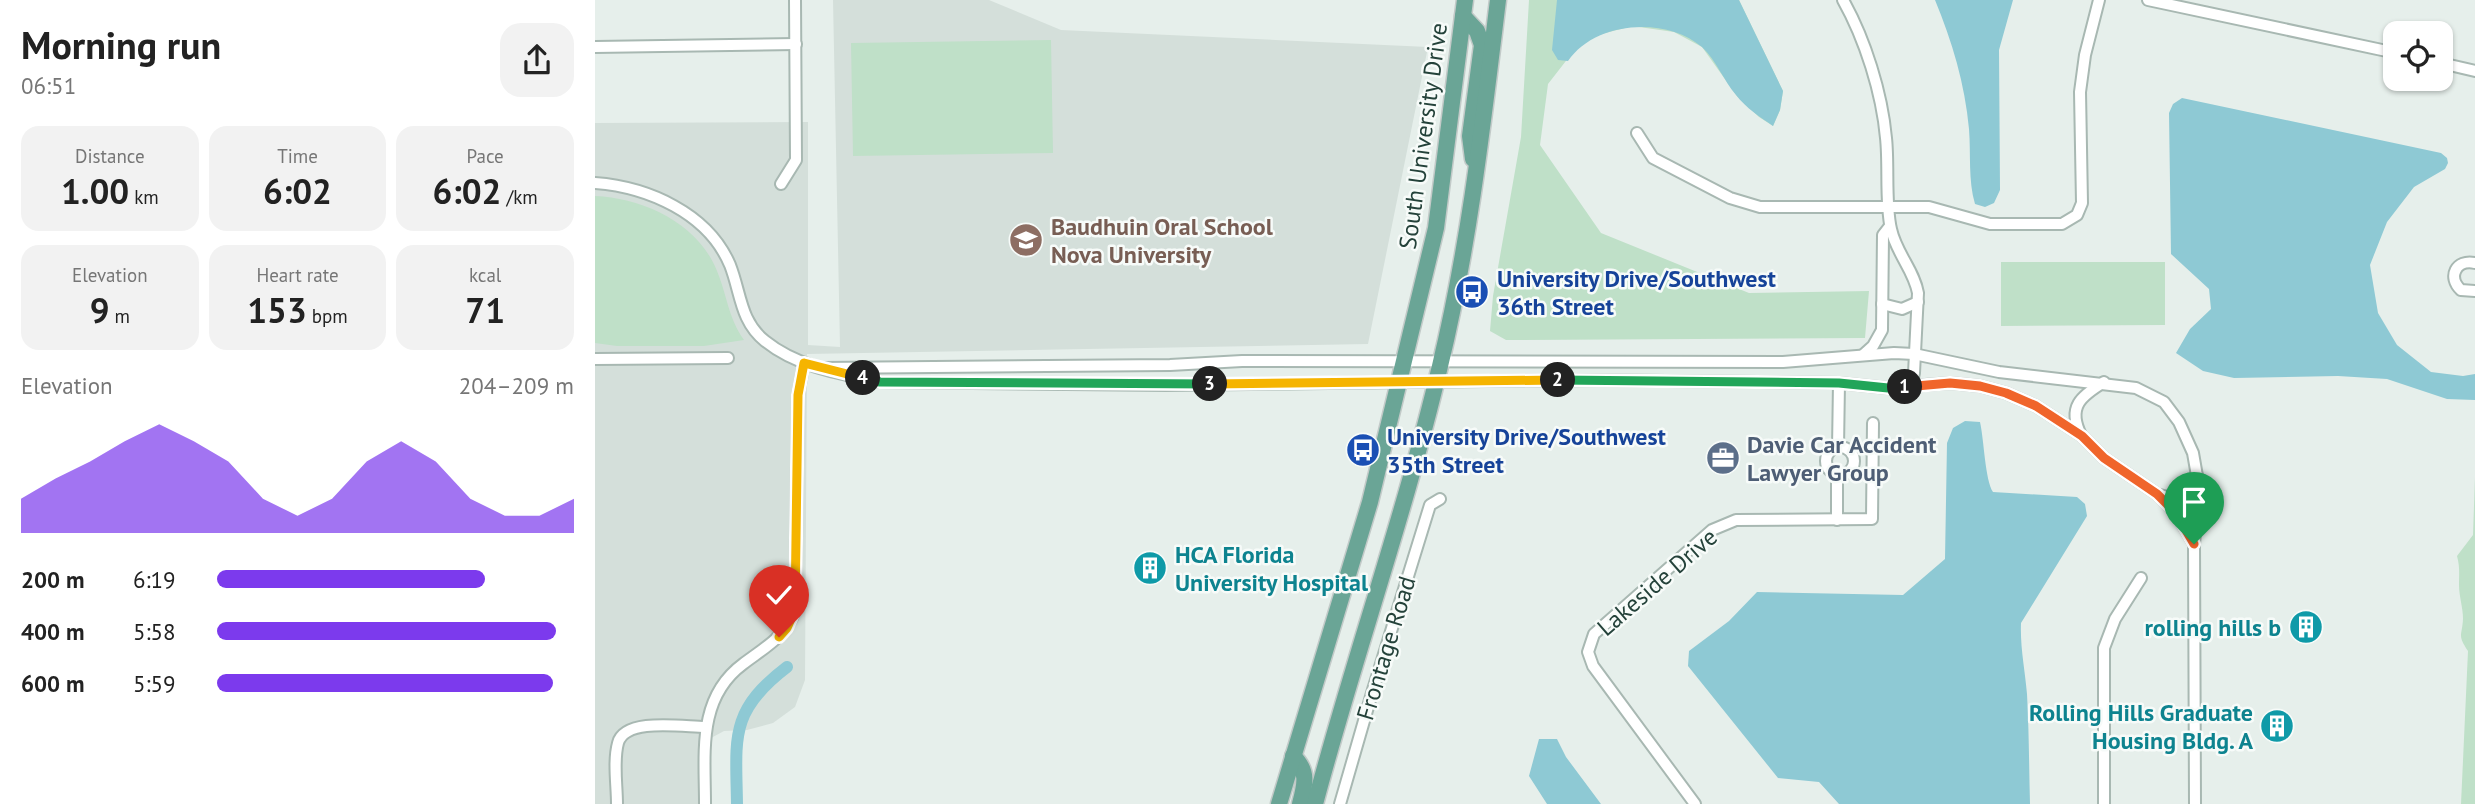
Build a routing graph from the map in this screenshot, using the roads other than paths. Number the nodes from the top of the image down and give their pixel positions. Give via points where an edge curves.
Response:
1 (795, 0) edge
2 (1498, 0) edge
3 (1843, 0) edge
4 (2099, 0) edge
5 (2148, 0) edge
6 (1464, 8) edge
7 (796, 44) junction
8 (595, 47) edge
9 (2383, 51) edge
10 (2453, 66) edge
11 (2475, 71) edge
12 (1637, 133) dead end
13 (595, 183) edge
14 (1476, 183) junction
15 (781, 184) dead end
16 (1890, 207) junction
17 (1890, 226) junction
18 (2475, 263) edge
19 (2475, 291) edge
20 (1918, 302) junction
21 (1882, 304) junction
22 (1914, 354) junction
23 (1863, 355) junction
24 (728, 358) dead end
25 (595, 359) edge
26 (1404, 361) junction
27 (1681, 361) junction
28 (1441, 362) junction
29 (1783, 362) junction
30 (804, 363) junction
31 (821, 368) junction
32 (1681, 381) junction
33 (1399, 382) junction
34 (1436, 382) junction
35 (1783, 382) junction
36 (2104, 382) junction
37 (1839, 383) junction
38 (1910, 386) junction
39 (1873, 423) dead end
40 (2082, 436) junction
41 (1838, 448) junction
42 (1837, 475) junction
43 (2197, 476) junction
44 (2157, 494) junction
45 (1440, 499) dead end
46 (1837, 520) junction
47 (2194, 544) junction
48 (2141, 578) dead end
49 (705, 726) junction
50 (1293, 756) junction
51 (617, 804) edge
52 (705, 804) edge
53 (1279, 804) edge
54 (1300, 804) edge
55 (1315, 804) edge
56 (1341, 804) edge
57 (1695, 804) edge
58 (2104, 804) edge
59 (2195, 804) edge

1 - 7 street
2 - 14 main road
3 - 16 street via 1874,76 1886,136
4 - 16 street via 2080,92 2082,204 2077,215 2062,223 1990,224 1929,207
5 - 9 street
6 - 14 main road via 1482,45 1470,136
6 - 26 main road, South University Drive via 1440,208
7 - 8 street
7 - 15 street via 796,160
10 - 11 street
12 - 16 street via 1653,158 1730,198 1761,207
13 - 30 street via 653,195 706,231 730,265 749,324 764,341
14 - 28 main road
16 - 17 street
17 - 20 street via 1896,249 1916,282
17 - 21 street via 1883,235
18 - 19 street via 2460,264 2453,273 2461,290
20 - 21 street via 1902,309
20 - 22 street
21 - 23 street via 1882,330
22 - 23 street
22 - 36 street via 1999,372
22 - 38 street
23 - 29 street
24 - 25 street
26 - 28 street
26 - 31 street
26 - 33 main road, South University Drive
27 - 28 street
27 - 29 street
27 - 32 street
28 - 34 main road
29 - 35 street
30 - 31 street
30 - 49 street via 798,395 795,610 779,637 726,680
31 - 33 street via 880,382
32 - 34 street
32 - 35 street
33 - 34 street
33 - 50 main road, South University Drive via 1370,502
34 - 55 main road
35 - 37 street
36 - 40 street via 2087,393 2074,412
36 - 43 street via 2136,387 2164,402 2193,453
37 - 38 street
37 - 41 street
38 - 40 street via 1950,383 2006,393
39 - 46 street, Lakeside Drive via 1872,519
40 - 44 street via 2104,458
41 - 42 street via 1826,461
41 - 42 street via 1847,449 1854,460 1850,471
42 - 46 street
43 - 44 street via 2181,497
43 - 47 street
44 - 47 street via 2176,513
45 - 56 street, Frontage Road via 1430,505
46 - 57 street, Lakeside Drive via 1736,520 1712,530 1594,634 1588,652 1593,666
47 - 59 street
48 - 58 street via 2115,619 2104,648
49 - 51 street via 642,726 622,734 617,754
49 - 52 street
50 - 53 main road, South University Drive
50 - 54 main road via 1304,769 1306,782

